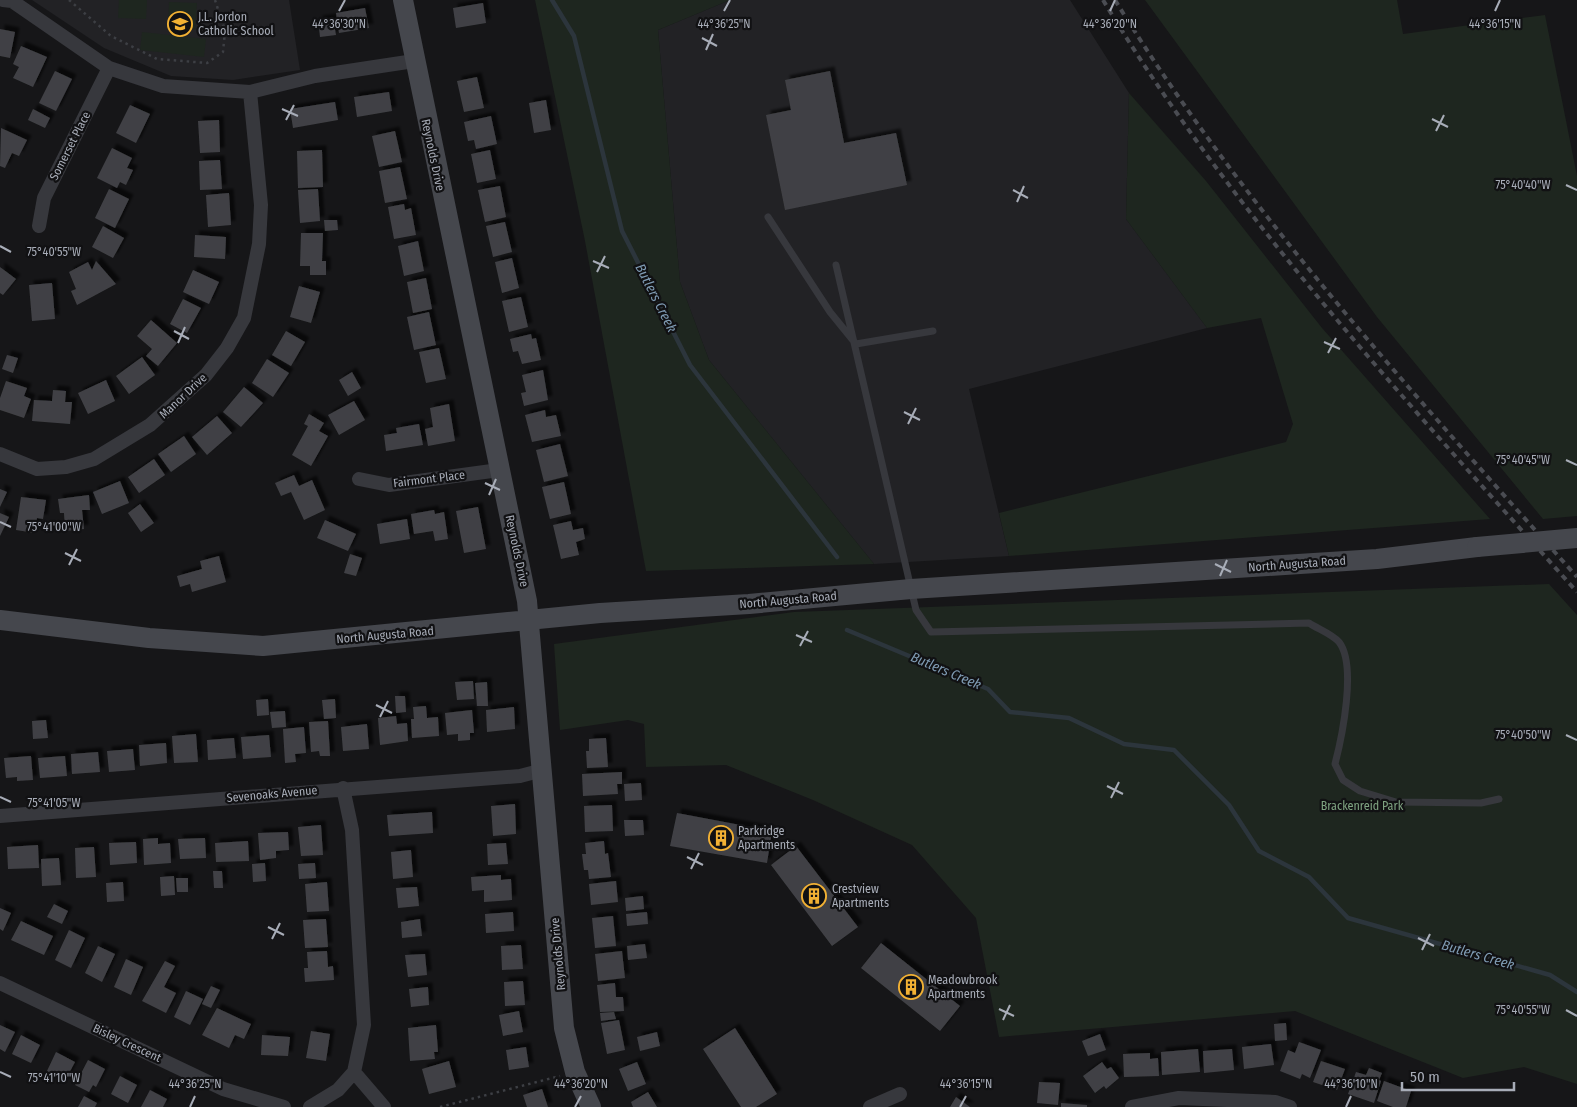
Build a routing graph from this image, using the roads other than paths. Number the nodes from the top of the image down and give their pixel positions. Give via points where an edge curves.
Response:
1 (3, 0) edge
2 (403, 0) edge
3 (414, 61) junction
4 (110, 68) junction
5 (250, 92) junction
6 (768, 217) dead end
7 (39, 226) dead end
8 (836, 265) dead end
9 (932, 331) dead end
10 (856, 344) junction
11 (0, 454) edge
12 (499, 470) junction
13 (359, 479) dead end
14 (1577, 538) edge
15 (911, 589) junction
16 (0, 620) edge
17 (530, 622) junction
18 (543, 770) junction
19 (342, 788) junction
20 (1499, 799) dead end
21 (0, 816) edge
22 (0, 983) edge
23 (354, 1072) junction
24 (900, 1094) dead end
25 (284, 1107) edge
26 (310, 1107) edge
27 (384, 1107) edge
28 (591, 1107) edge
29 (870, 1107) edge
30 (1132, 1107) edge
31 (1290, 1107) edge

1 - 4 street via 12,1
2 - 3 main road, Reynolds Drive
3 - 5 street via 315,76
3 - 12 main road, Reynolds Drive
4 - 5 street via 163,86
4 - 7 street, Somerset Place via 44,198
5 - 11 street, Manor Drive via 260,205 259,244 244,318 227,348 206,375 150,426 94,459 66,467 38,469
6 - 10 lane via 830,312
8 - 10 lane
9 - 10 lane
10 - 15 lane
12 - 13 street, Fairmont Place via 389,485
12 - 17 main road, Reynolds Drive
14 - 15 main road, North Augusta Road, bridge via 1377,559
15 - 17 main road, North Augusta Road via 600,613
15 - 20 lane via 916,610 931,632 1309,624 1338,640 1345,653 1347,698 1342,737 1334,764 1343,780 1360,791 1396,802 1481,803
16 - 17 main road, North Augusta Road via 149,638 263,646
17 - 18 main road, Reynolds Drive
18 - 19 street, Sevenoaks Avenue via 520,776
18 - 28 main road, Reynolds Drive via 564,1028 575,1072
19 - 21 street, Sevenoaks Avenue
19 - 23 street via 352,830 364,1025
22 - 25 street, Bisley Crescent via 223,1089
23 - 26 street via 338,1090
23 - 27 street
24 - 29 street
30 - 31 street via 1179,1098 1275,1102

